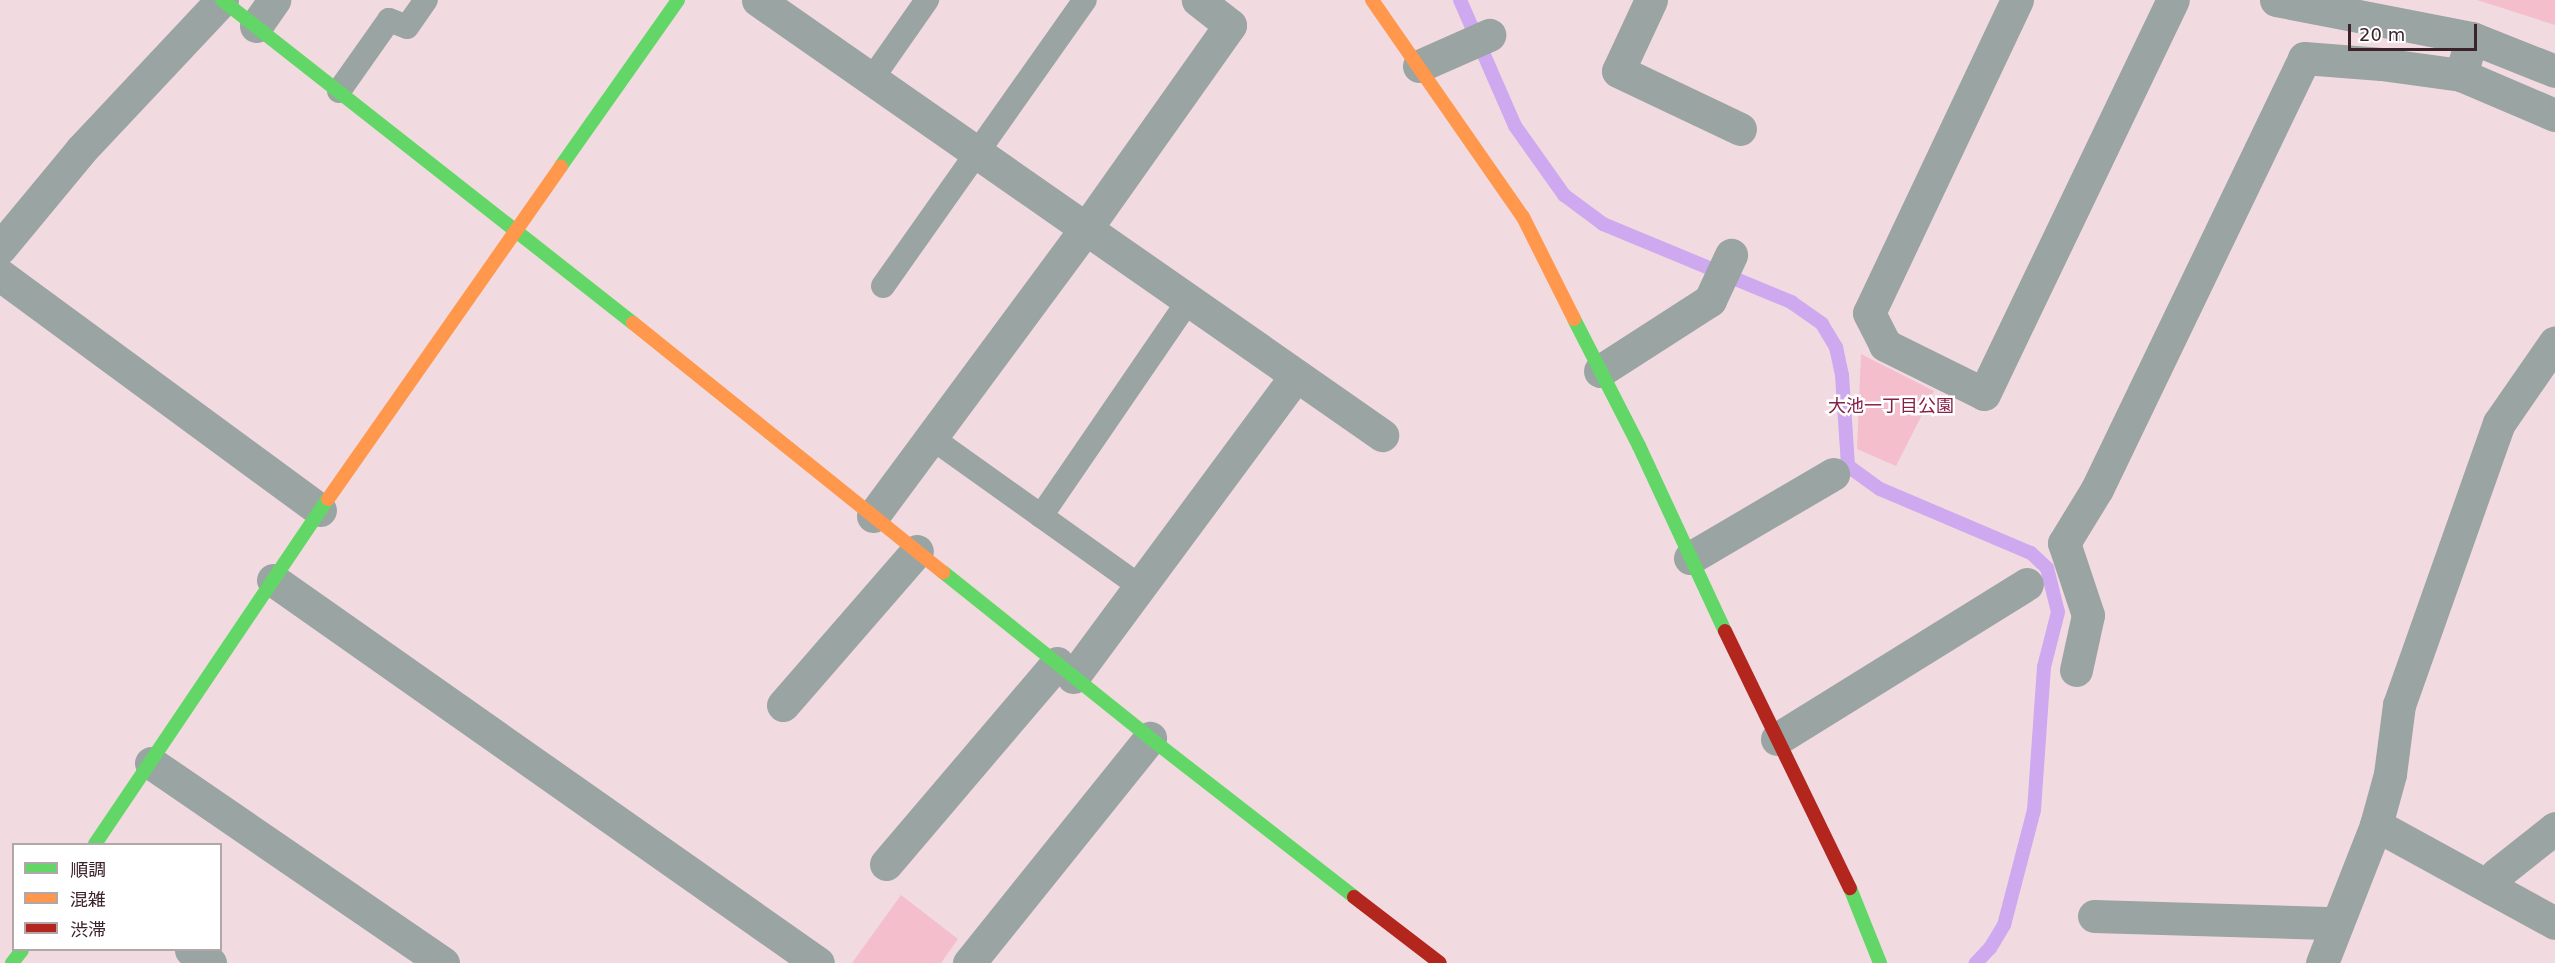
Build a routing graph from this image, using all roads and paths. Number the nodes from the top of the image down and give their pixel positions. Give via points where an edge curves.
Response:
1 (222, 0) edge
2 (426, 0) edge
3 (678, 0) edge
4 (758, 0) edge
5 (927, 0) edge
6 (1085, 0) edge
7 (1198, 0) edge
8 (1372, 0) edge
9 (1651, 0) edge
10 (2017, 0) edge
11 (2173, 0) edge
12 (2276, 0) edge
13 (265, 13) edge
14 (1489, 35) dead end
15 (2472, 38) junction
16 (1419, 66) junction
17 (2555, 71) edge
18 (2461, 75) junction
19 (871, 80) junction
20 (339, 91) junction
21 (2555, 115) edge
22 (1740, 129) dead end
23 (975, 153) junction
24 (517, 230) junction
25 (1085, 230) junction
26 (0, 248) edge
27 (1731, 255) dead end
28 (0, 275) edge
29 (883, 286) dead end
30 (1188, 302) junction
31 (2555, 342) edge
32 (1600, 371) junction
33 (1296, 376) junction
34 (1382, 435) dead end
35 (929, 436) junction
36 (1833, 474) dead end
37 (320, 510) junction
38 (873, 516) junction
39 (1041, 516) junction
40 (916, 551) junction
41 (1690, 558) junction
42 (273, 580) junction
43 (2027, 584) dead end
44 (1141, 587) junction
45 (1065, 670) junction
46 (2076, 670) dead end
47 (783, 705) dead end
48 (1150, 738) junction
49 (1777, 739) junction
50 (151, 763) junction
51 (2376, 825) junction
52 (2555, 828) edge
53 (96, 843) edge
54 (886, 864) dead end
55 (2491, 888) junction
56 (2094, 916) dead end
57 (2336, 923) junction
58 (2555, 923) edge
59 (21, 951) edge
60 (192, 951) edge
61 (12, 963) edge
62 (210, 963) edge
63 (443, 963) edge
64 (816, 963) edge
65 (969, 963) edge
66 (1440, 963) edge
67 (1880, 963) edge
68 (2322, 963) edge

1 - 13 street
1 - 26 street via 81,150
2 - 20 lane via 407,27 389,20
3 - 24 street
4 - 19 street
5 - 19 lane
6 - 23 lane
7 - 25 street via 1230,25
8 - 16 street
9 - 22 street via 1618,72
10 - 11 street via 1869,313 1885,345 1984,394
12 - 15 street
13 - 20 street
14 - 16 street
15 - 17 street
15 - 18 street
16 - 32 street via 1523,217
18 - 21 street
18 - 46 street via 2304,58 2097,489 2064,543 2088,615
19 - 23 street
20 - 24 street
23 - 25 street
23 - 29 lane
24 - 37 street
24 - 38 street
25 - 30 street
25 - 35 street
27 - 32 street via 1710,300
28 - 37 street
30 - 33 street
30 - 39 lane
31 - 51 street via 2499,423 2399,705 2390,774
32 - 41 street
33 - 34 street
33 - 44 street
35 - 38 street
35 - 39 lane
36 - 41 street
37 - 42 street
38 - 40 street
39 - 44 lane
40 - 45 street
40 - 47 street
41 - 49 street
42 - 50 street
42 - 64 street
43 - 49 street
44 - 45 street
45 - 48 street
45 - 54 street
48 - 65 street
48 - 66 street
49 - 67 street via 1861,909
50 - 53 street
50 - 63 street
51 - 55 street
51 - 57 street
52 - 55 street via 2498,874
55 - 58 street
56 - 57 street
57 - 68 street
59 - 61 street
60 - 62 street

